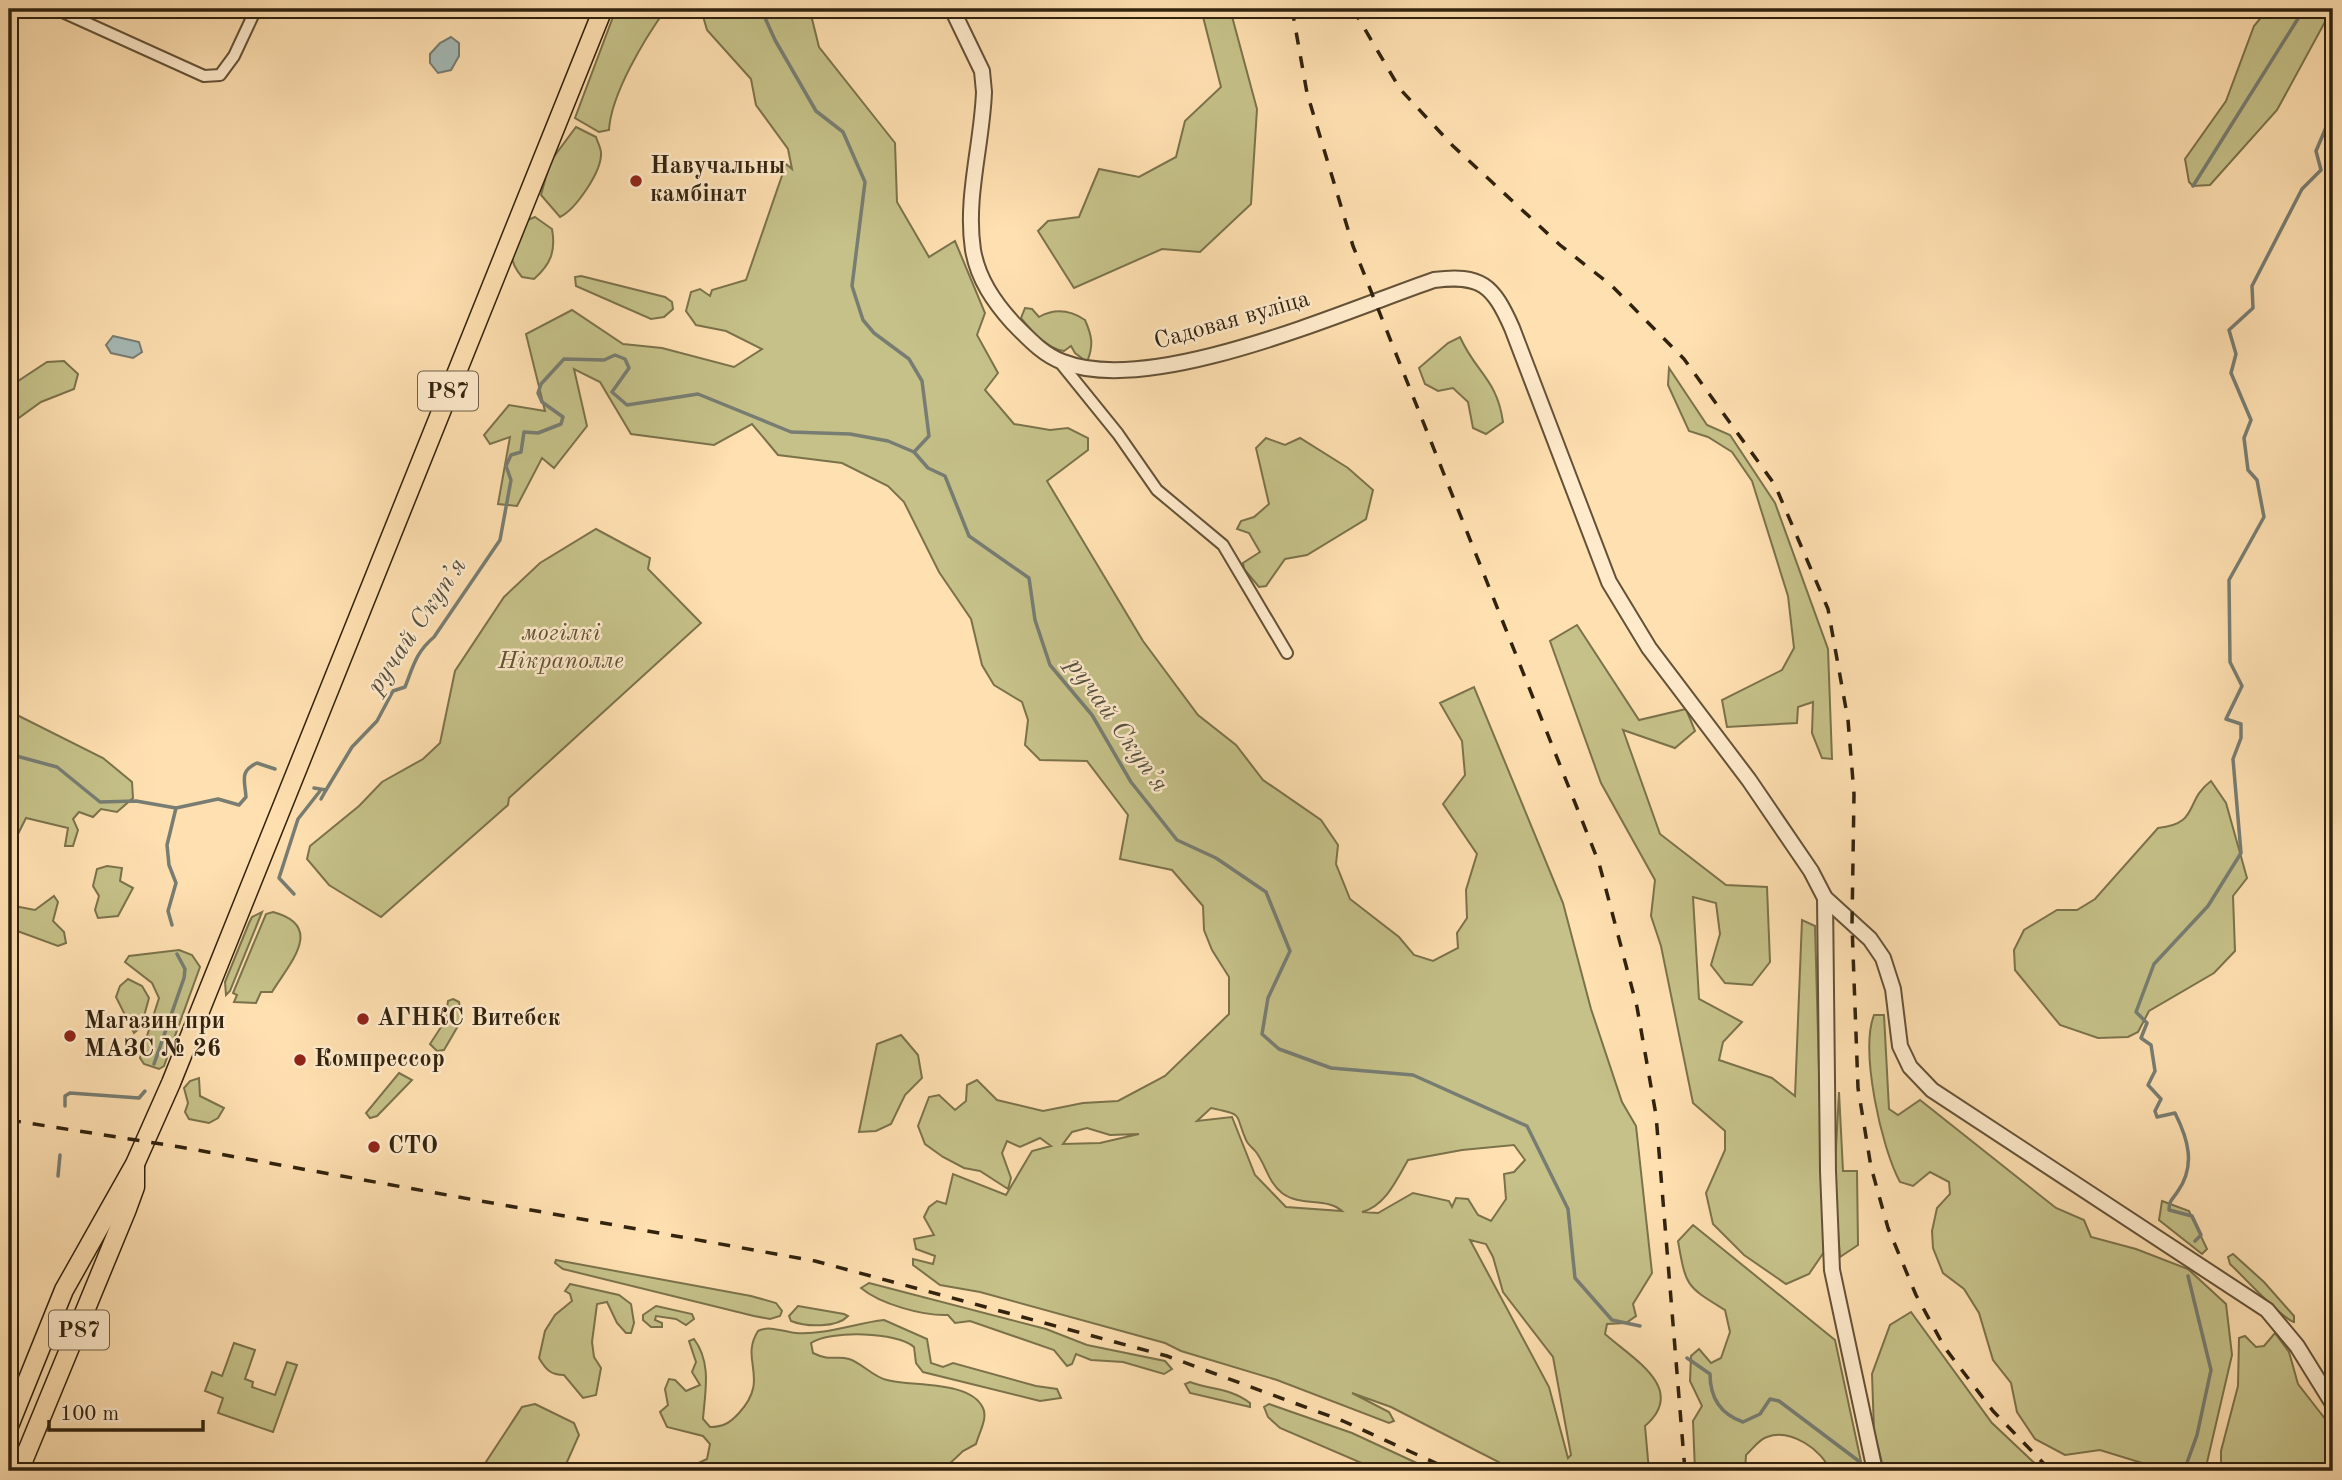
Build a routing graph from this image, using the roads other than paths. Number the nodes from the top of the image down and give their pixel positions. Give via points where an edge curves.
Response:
1 (56, 9) edge
2 (256, 9) edge
3 (603, 9) edge
4 (952, 9) edge
5 (1059, 361) junction
6 (1287, 653) dead end
7 (1825, 898) junction
8 (129, 1184) junction
9 (2333, 1404) edge
10 (9, 1426) edge
11 (19, 1471) edge
12 (1875, 1471) edge

1 - 2 street via 204,76 220,75
3 - 8 main road, Р87
4 - 5 street, Садовая вуліца via 982,71 984,92 971,223 979,273 1004,313
5 - 6 street, Садовая вуліца via 1157,490 1223,545
5 - 7 street, Садовая вуліца via 1098,370 1169,366 1272,337 1434,280 1478,280 1503,307 1609,582 1649,648 1749,780
7 - 9 street via 1870,939 1883,958 1893,989 1900,1046 1910,1066 1932,1090 2267,1310 2297,1346
7 - 12 street via 1832,1270
8 - 10 main road, Р87 via 64,1290
8 - 11 main road, Р87

